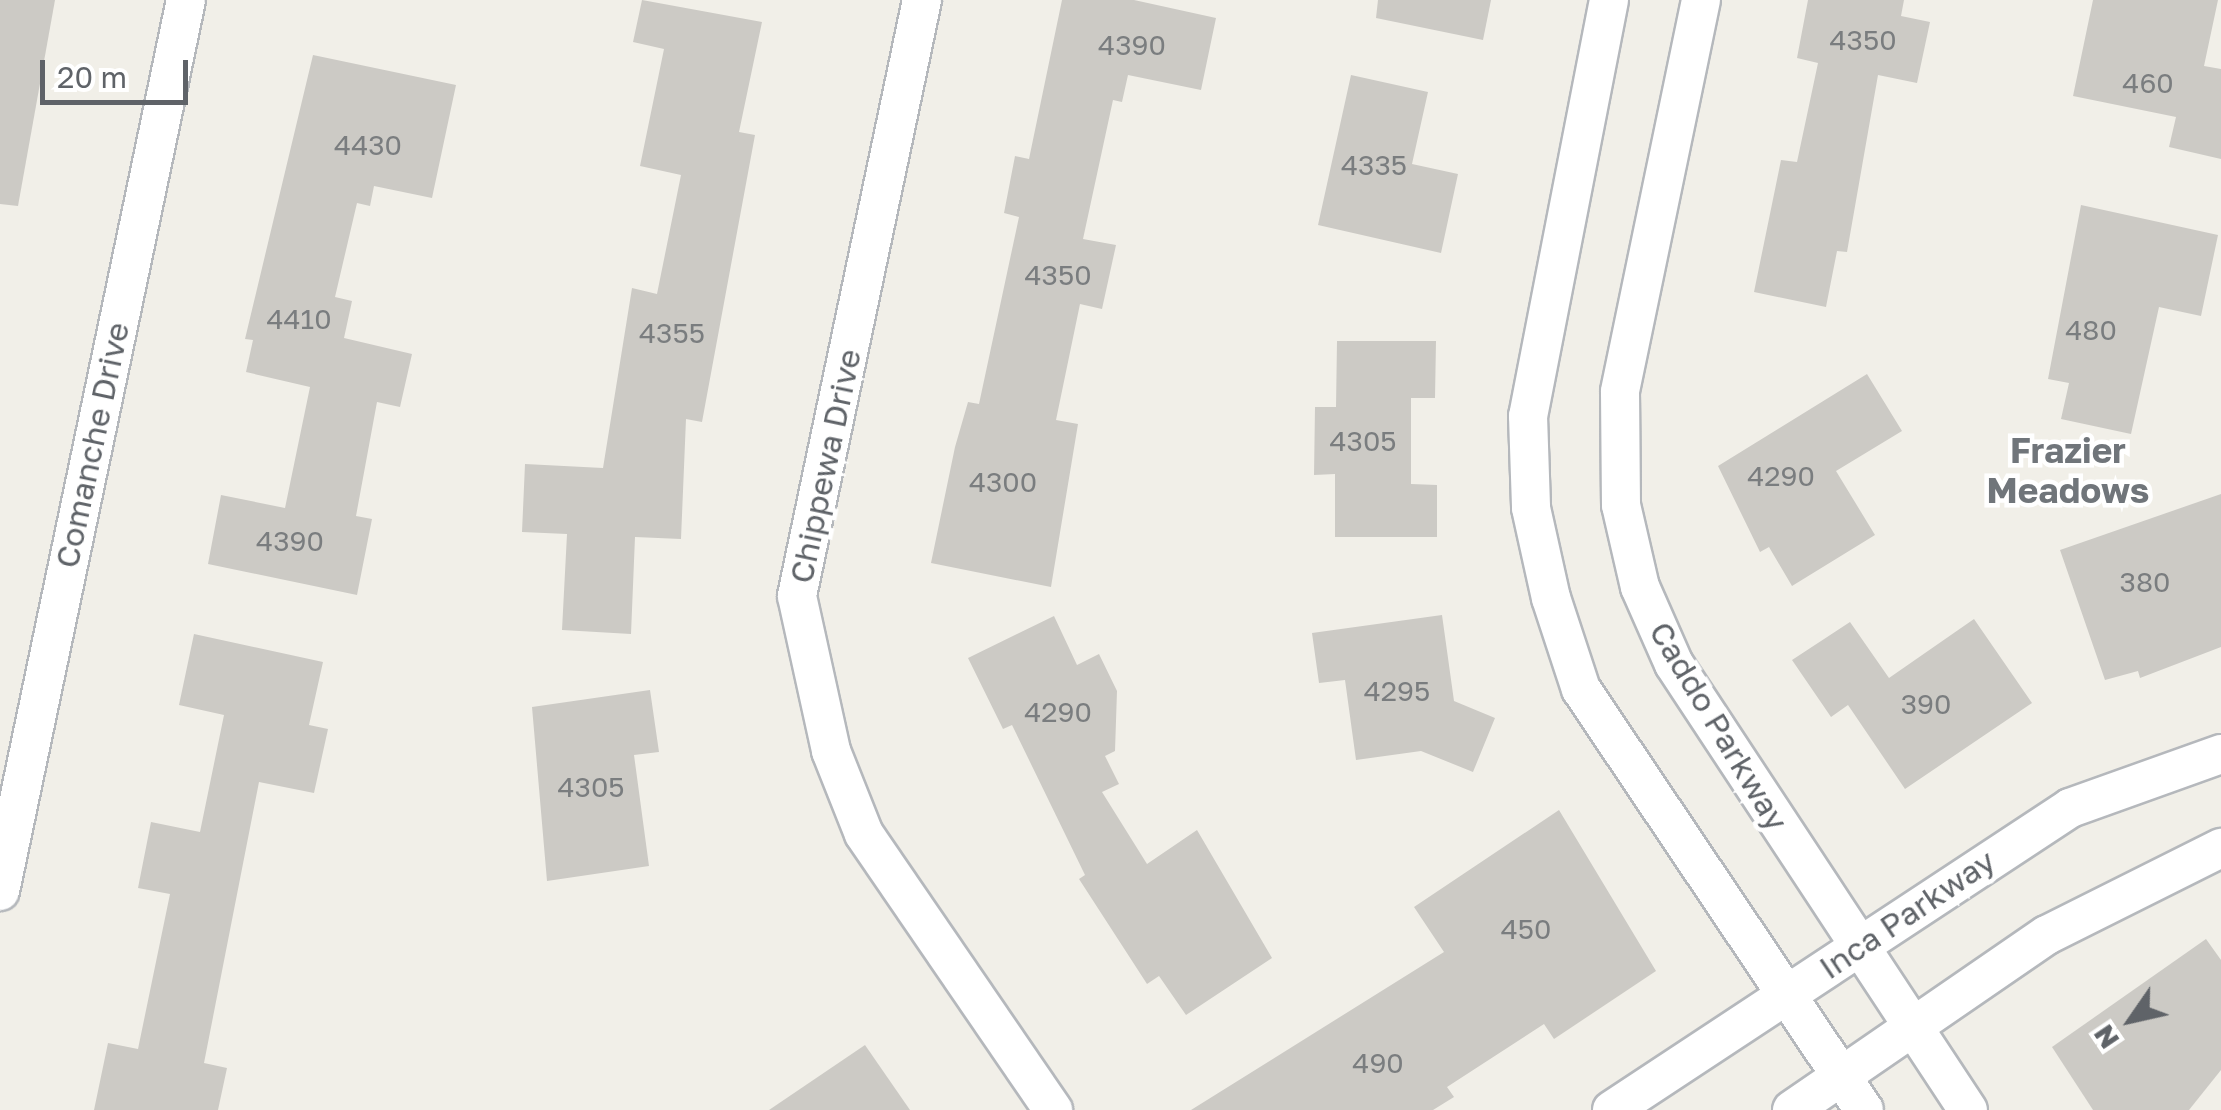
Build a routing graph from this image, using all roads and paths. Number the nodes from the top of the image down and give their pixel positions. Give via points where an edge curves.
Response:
1 (186, 0) edge
2 (922, 0) edge
3 (1610, 0) edge
4 (1701, 0) edge
5 (2221, 754) edge
6 (2221, 848) edge
7 (0, 890) edge
8 (1855, 949) junction
9 (1785, 994) junction
10 (1909, 1028) junction
11 (1842, 1078) junction
12 (1053, 1110) edge
13 (1612, 1110) edge
14 (1792, 1110) edge
15 (1864, 1110) edge
16 (1968, 1110) edge

1 - 7 street, Comanche Drive
2 - 12 street, Chippewa Drive via 797,596 831,751 864,834
3 - 9 street via 1536,356 1531,508 1580,689
4 - 8 street, Caddo Parkway via 1620,392 1621,505 1640,587 1674,664
5 - 8 street, Inca Parkway via 2070,808
6 - 10 street via 2047,934
8 - 9 street, Inca Parkway
8 - 10 street, Caddo Parkway
9 - 11 street
9 - 13 street, Inca Parkway
10 - 11 street
10 - 16 street, Caddo Parkway
11 - 14 street
11 - 15 street

